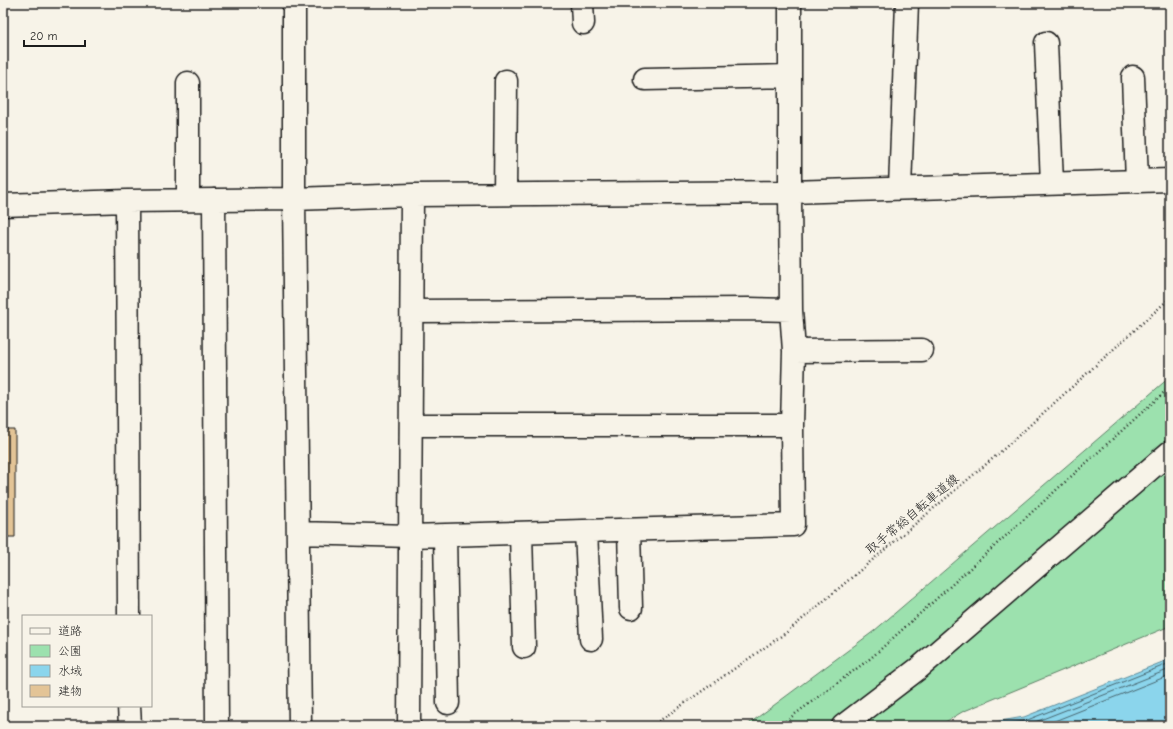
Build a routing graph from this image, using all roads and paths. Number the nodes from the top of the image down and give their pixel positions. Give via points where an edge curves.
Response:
1 (294, 3) edge
2 (790, 3) edge
3 (907, 3) edge
4 (1046, 43) dead end
5 (790, 76) junction
6 (1133, 77) dead end
7 (645, 78) dead end
8 (506, 82) dead end
9 (188, 83) dead end
10 (1170, 180) edge
11 (1137, 181) junction
12 (1052, 183) junction
13 (900, 188) junction
14 (790, 192) junction
15 (506, 194) junction
16 (412, 195) junction
17 (294, 199) junction
18 (188, 200) junction
19 (214, 200) junction
20 (127, 201) junction
21 (3, 205) edge
22 (1170, 298) edge
23 (791, 310) junction
24 (412, 311) junction
25 (922, 350) dead end
26 (794, 351) junction
27 (1170, 387) edge
28 (411, 425) junction
29 (792, 425) junction
30 (1170, 452) edge
31 (629, 530) junction
32 (586, 531) junction
33 (298, 532) junction
34 (521, 533) junction
35 (445, 535) junction
36 (410, 536) junction
37 (631, 608) dead end
38 (129, 615) edge
39 (591, 639) dead end
40 (524, 647) dead end
41 (448, 703) dead end
42 (129, 707) edge
43 (130, 726) edge
44 (216, 726) edge
45 (300, 726) edge
46 (409, 726) edge
47 (652, 726) edge
48 (779, 726) edge
49 (843, 726) edge

1 - 17 street
2 - 5 street
3 - 13 street
4 - 12 street
5 - 7 street
5 - 14 street
6 - 11 street
8 - 15 street
9 - 18 street
10 - 11 street
11 - 12 street
12 - 13 street
13 - 14 street
14 - 15 street
14 - 23 street
15 - 16 street
16 - 17 street
16 - 24 street
17 - 19 street
17 - 33 street
18 - 19 street
18 - 20 street
19 - 44 street
20 - 21 street
20 - 38 street
22 - 47 path, 取手常総自転車道線 via 997,455 787,632
23 - 24 street
23 - 26 street
24 - 28 street
25 - 26 street
26 - 29 street
27 - 48 path via 871,658
28 - 29 street
28 - 36 street
29 - 31 street via 793,525
30 - 49 street via 919,668
31 - 32 street
31 - 37 street
32 - 34 street
32 - 39 street
33 - 36 street
33 - 45 street
34 - 35 street
34 - 40 street
35 - 36 street
35 - 41 street
36 - 46 street
42 - 43 street

